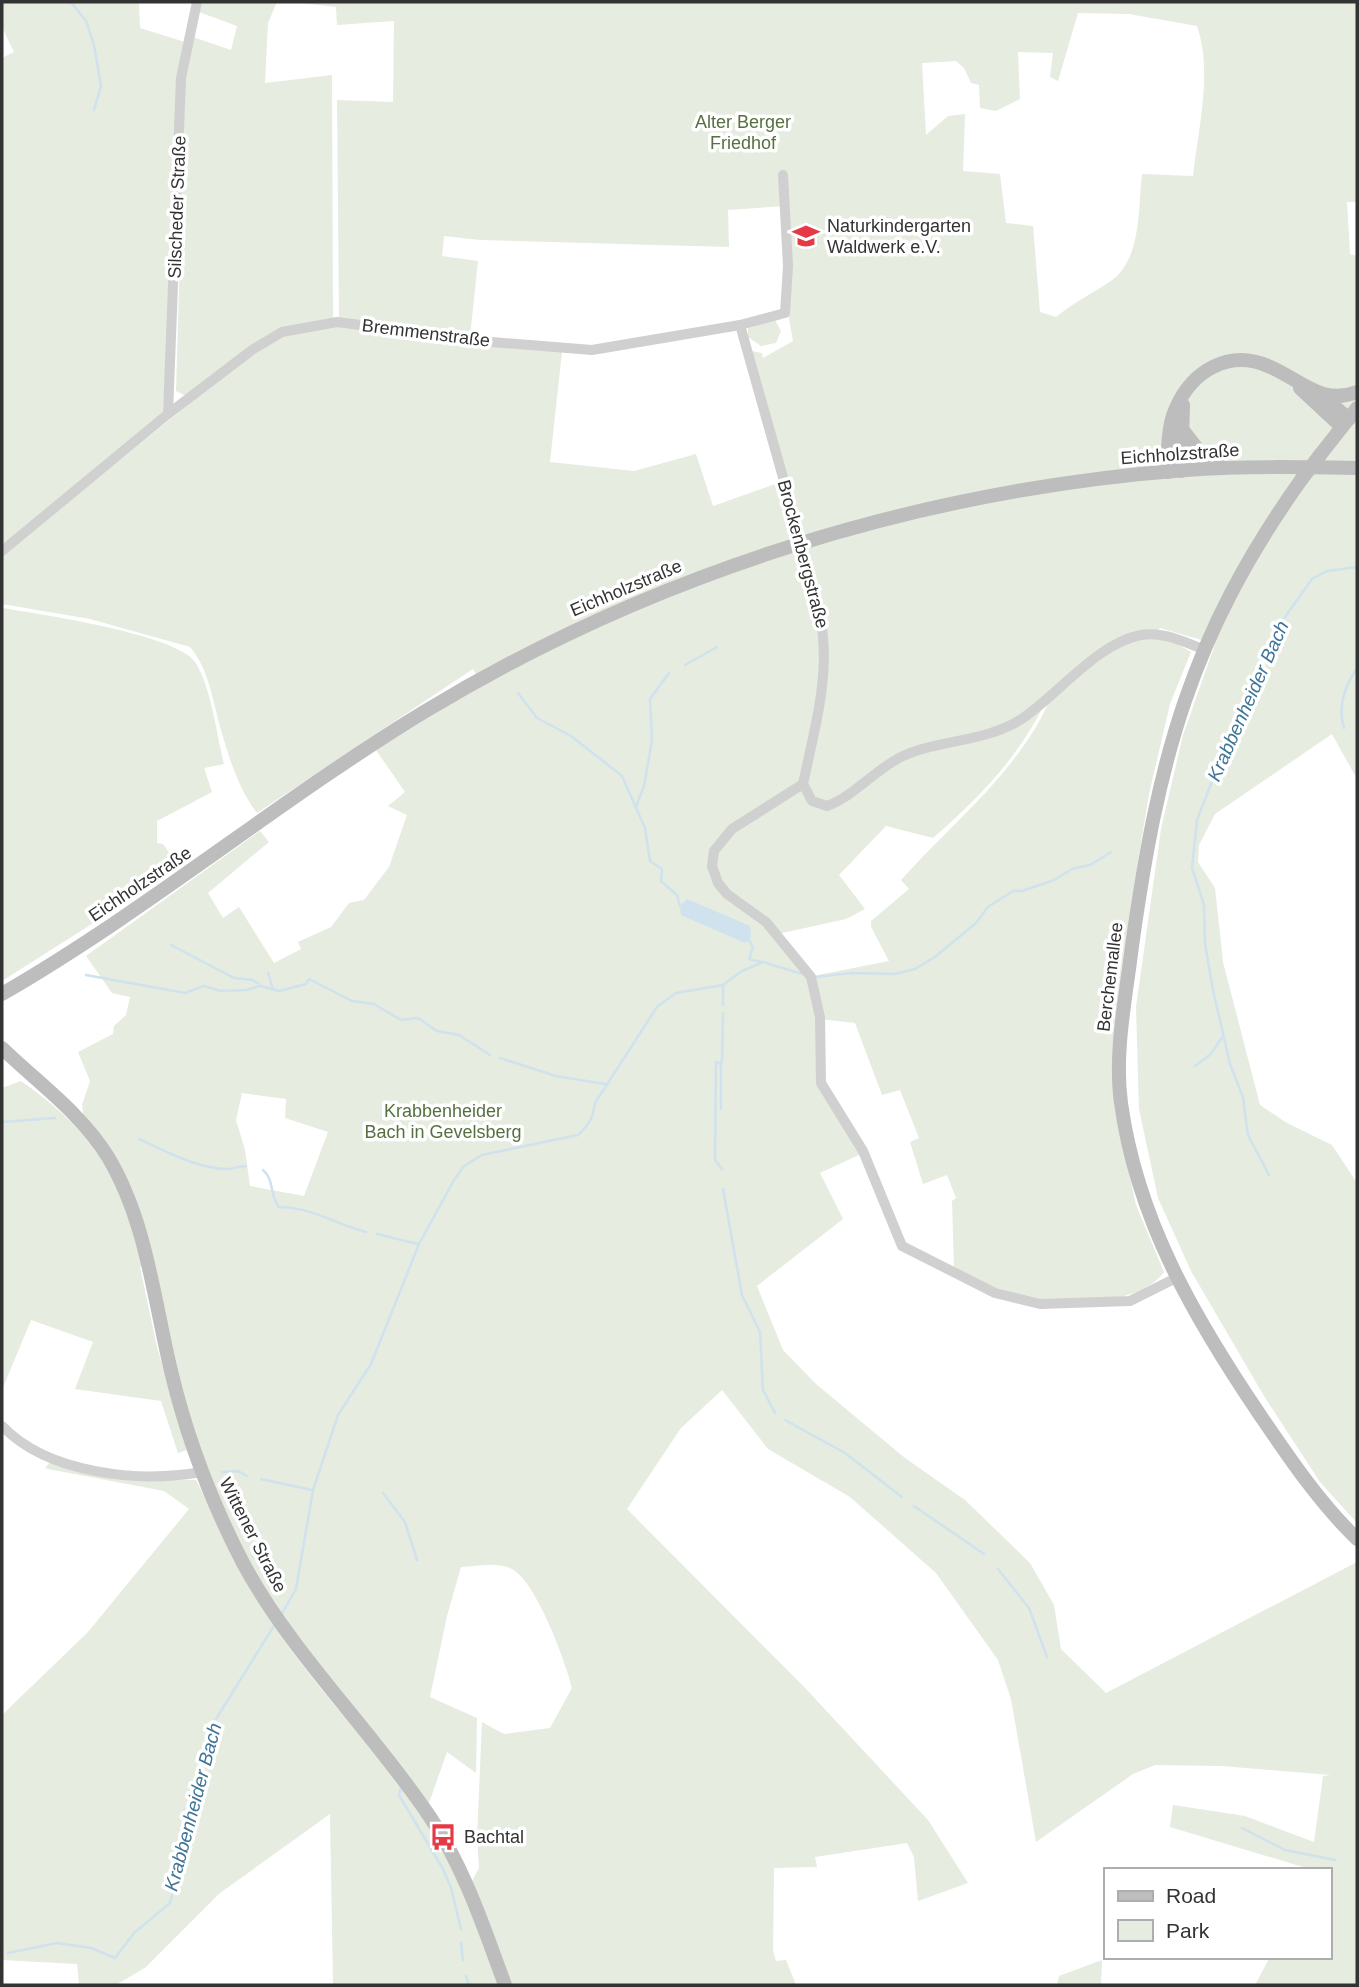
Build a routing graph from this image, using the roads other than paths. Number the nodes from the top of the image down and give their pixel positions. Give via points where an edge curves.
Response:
1 (197, 2) edge
2 (783, 175) dead end
3 (740, 326) junction
4 (1295, 382) junction
5 (1357, 392) edge
6 (1320, 394) junction
7 (1183, 396) junction
8 (168, 414) junction
9 (1349, 418) edge
10 (1181, 428) junction
11 (1223, 468) junction
12 (1357, 468) edge
13 (1174, 471) junction
14 (2, 551) edge
15 (1203, 649) junction
16 (803, 784) junction
17 (2, 994) edge
18 (2, 1048) edge
19 (1176, 1278) junction
20 (2, 1426) edge
21 (201, 1472) junction
22 (1357, 1539) edge
23 (505, 1985) edge

1 - 8 street, Silscheder Straße via 181,78
2 - 3 street, Bremmenstraße via 788,266 785,313
3 - 8 street, Bremmenstraße via 592,350 337,322 313,324 275,335
3 - 16 street, Brockenbergstraße, bridge via 820,611 826,658
4 - 6 main road
4 - 7 main road via 1266,365 1232,361 1202,372
4 - 9 main road
5 - 6 main road via 1332,398
6 - 9 main road
7 - 10 main road
7 - 13 main road via 1171,423
8 - 14 street, Bremmenstraße
9 - 15 main road, Berchemallee, bridge via 1245,565
10 - 11 main road via 1199,451
10 - 13 main road
11 - 12 main road, Eichholzstraße
11 - 13 main road, Eichholzstraße
13 - 17 main road, Eichholzstraße via 969,500 883,521 747,561 597,620 412,719 93,940
15 - 16 street via 1159,634 1128,639 1004,728 904,756 827,806 812,801
15 - 19 main road, Berchemallee via 1179,712 1155,801 1121,1031 1120,1101 1135,1170 1149,1217
16 - 19 street via 732,830 714,851 712,866 727,894 766,922 811,977 820,1017 821,1083 863,1151 902,1246 995,1293 1040,1304 1130,1301
18 - 21 main road, Wittener Straße via 81,1121 108,1156 122,1184 135,1216 172,1377
19 - 22 main road, Berchemallee via 1223,1361 1293,1463
20 - 21 street via 42,1455 90,1470 165,1479
21 - 23 main road, Wittener Straße via 272,1614 386,1755 443,1837

